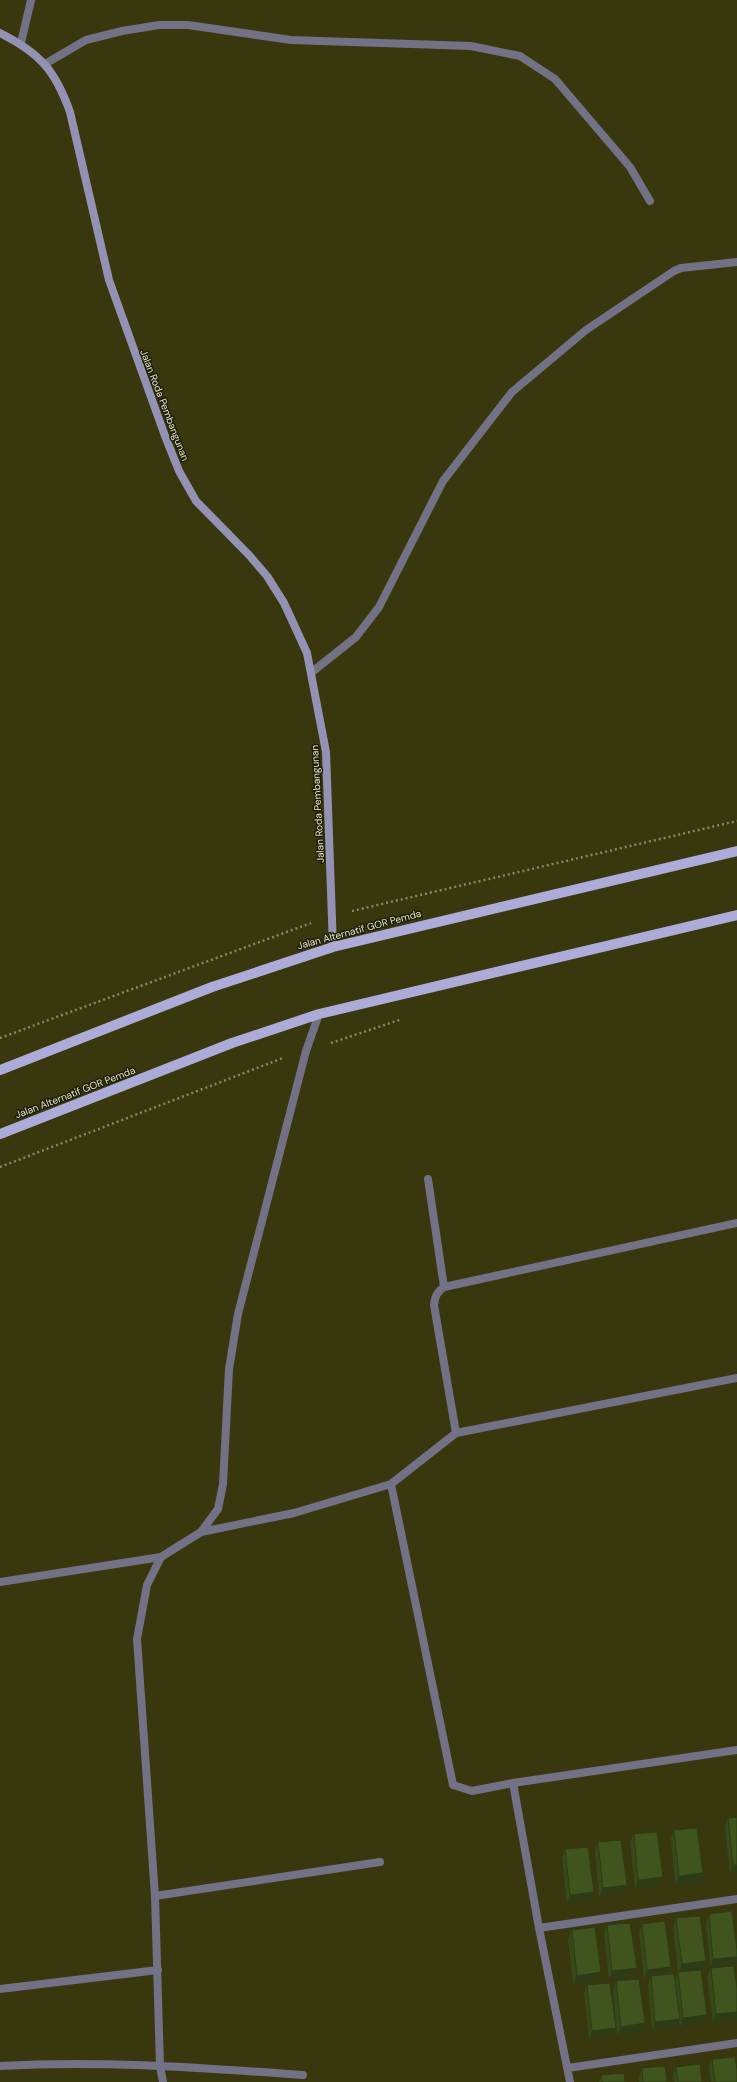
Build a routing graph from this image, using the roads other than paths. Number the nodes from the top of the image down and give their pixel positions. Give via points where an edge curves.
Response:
1 (31, 0) edge
2 (0, 32) edge
3 (20, 43) junction
4 (45, 64) junction
5 (650, 201) dead end
6 (737, 262) edge
7 (312, 672) junction
8 (737, 851) edge
9 (737, 915) edge
10 (333, 947) junction
11 (318, 1014) junction
12 (0, 1070) edge
13 (0, 1134) edge
14 (428, 1179) dead end
15 (737, 1224) edge
16 (444, 1287) junction
17 (737, 1378) edge
18 (456, 1433) junction
19 (391, 1484) junction
20 (201, 1532) junction
21 (161, 1557) junction
22 (0, 1582) edge
23 (737, 1750) edge
24 (513, 1783) junction
25 (380, 1862) dead end
26 (155, 1896) junction
27 (737, 1899) edge
28 (539, 1928) junction
29 (158, 1970) junction
30 (0, 1989) edge
31 (737, 2043) edge
32 (0, 2066) edge
33 (160, 2066) junction
34 (568, 2068) junction
35 (304, 2075) dead end
36 (164, 2082) edge
37 (570, 2082) edge

1 - 3 street
2 - 3 street, Jalan Roda Pembangunan
3 - 4 street, Jalan Roda Pembangunan
4 - 5 street via 86,40 159,25 188,25 291,40 471,46 520,56 555,79 630,167
4 - 7 street, Jalan Roda Pembangunan via 60,86 70,112 108,280 179,471 196,501 250,555 284,603 307,653
6 - 7 street via 674,271 586,330 512,392 443,481 379,607 356,637
7 - 10 street, Jalan Roda Pembangunan via 326,752
8 - 10 main road, Jalan Alternatif GOR Pemda
9 - 11 main road, Jalan Alternatif GOR Pemda
10 - 12 main road, Jalan Alternatif GOR Pemda via 212,986
11 - 13 main road, Jalan Alternatif GOR Pemda via 232,1043
11 - 20 street via 306,1051 238,1314 229,1370 223,1484 218,1508
14 - 16 street
15 - 16 street
16 - 18 street via 435,1296 434,1305
17 - 18 street
18 - 19 street
19 - 20 street via 294,1513
19 - 24 street via 453,1786 472,1791
20 - 21 street
21 - 22 street
21 - 26 street via 148,1585 137,1639
23 - 24 street
24 - 28 street
25 - 26 street
26 - 29 street
27 - 28 street
28 - 34 street
29 - 30 street
29 - 33 street
31 - 34 street
32 - 33 street
33 - 35 street
33 - 36 street
34 - 37 street

